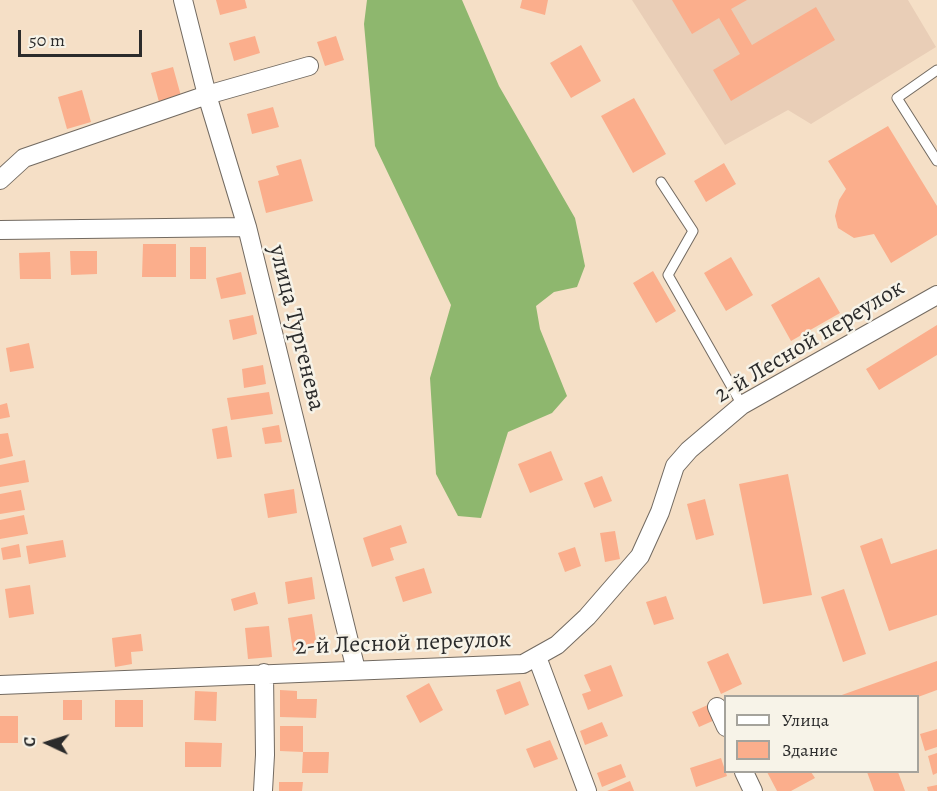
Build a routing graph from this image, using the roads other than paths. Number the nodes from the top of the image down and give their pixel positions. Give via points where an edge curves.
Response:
1 (183, 0) edge
2 (309, 66) dead end
3 (937, 70) edge
4 (207, 95) junction
5 (937, 161) edge
6 (0, 180) edge
7 (661, 182) dead end
8 (247, 227) junction
9 (0, 230) edge
10 (937, 295) edge
11 (742, 405) junction
12 (537, 657) junction
13 (356, 670) junction
14 (264, 673) junction
15 (0, 685) edge
16 (717, 707) dead end
17 (724, 723) edge
18 (745, 773) edge
19 (263, 791) edge
20 (587, 791) edge
21 (753, 791) edge

1 - 4 street, улица Тургенева
2 - 4 street
3 - 5 lane via 897,98
4 - 6 street via 24,158
4 - 8 street, улица Тургенева
7 - 11 lane via 693,231 668,275
8 - 9 street
8 - 13 street, улица Тургенева
10 - 11 street, 2-й Лесной переулок
11 - 12 street, 2-й Лесной переулок via 675,466 640,556 565,638
12 - 13 street, 2-й Лесной переулок via 523,664
12 - 20 street
13 - 14 street, 2-й Лесной переулок
14 - 15 street, 2-й Лесной переулок
14 - 19 street
16 - 17 street
18 - 21 street

